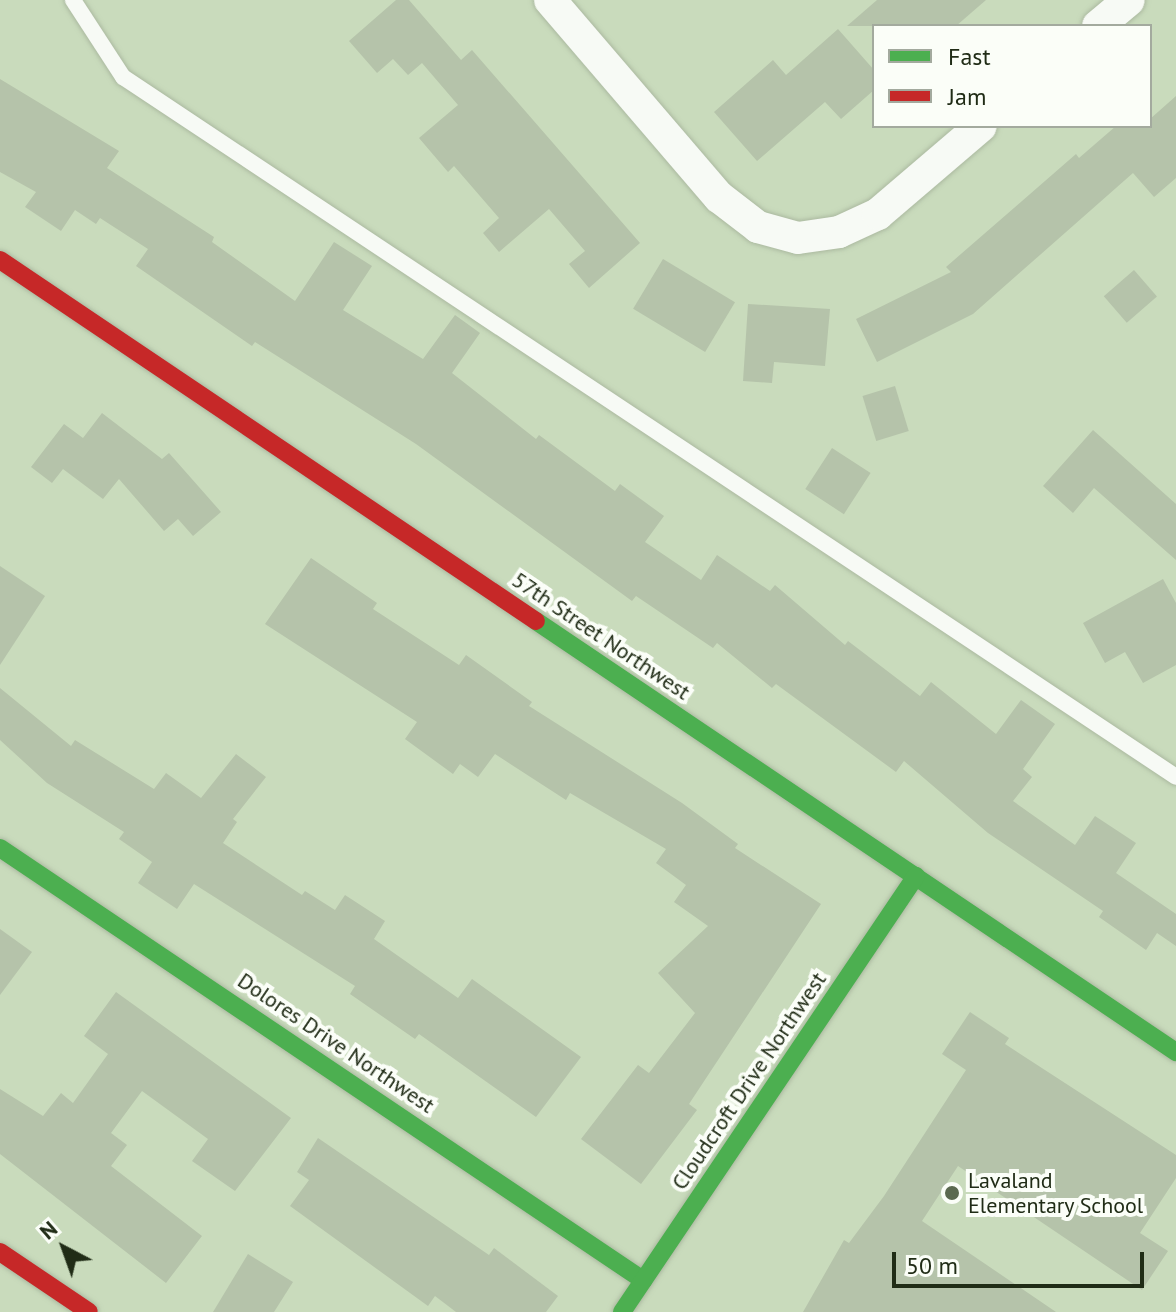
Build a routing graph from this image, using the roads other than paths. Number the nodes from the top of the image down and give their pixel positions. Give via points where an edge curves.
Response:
1 (73, 0) edge
2 (550, 0) edge
3 (1129, 0) edge
4 (1100, 24) edge
5 (979, 128) edge
6 (0, 260) edge
7 (1176, 777) edge
8 (0, 848) edge
9 (916, 876) junction
10 (1176, 1052) edge
11 (0, 1252) edge
12 (643, 1280) junction
13 (89, 1312) edge
14 (622, 1312) edge

1 - 7 lane via 123,77
2 - 5 street via 719,197 758,227 798,238 839,232 878,214
3 - 4 street
6 - 9 street, 57th Street Northwest
8 - 12 street, Dolores Drive Northwest
9 - 10 street, 57th Street Northwest
9 - 12 street, Cloudcroft Drive Northwest
11 - 13 street
12 - 14 street, Cloudcroft Drive Northwest

